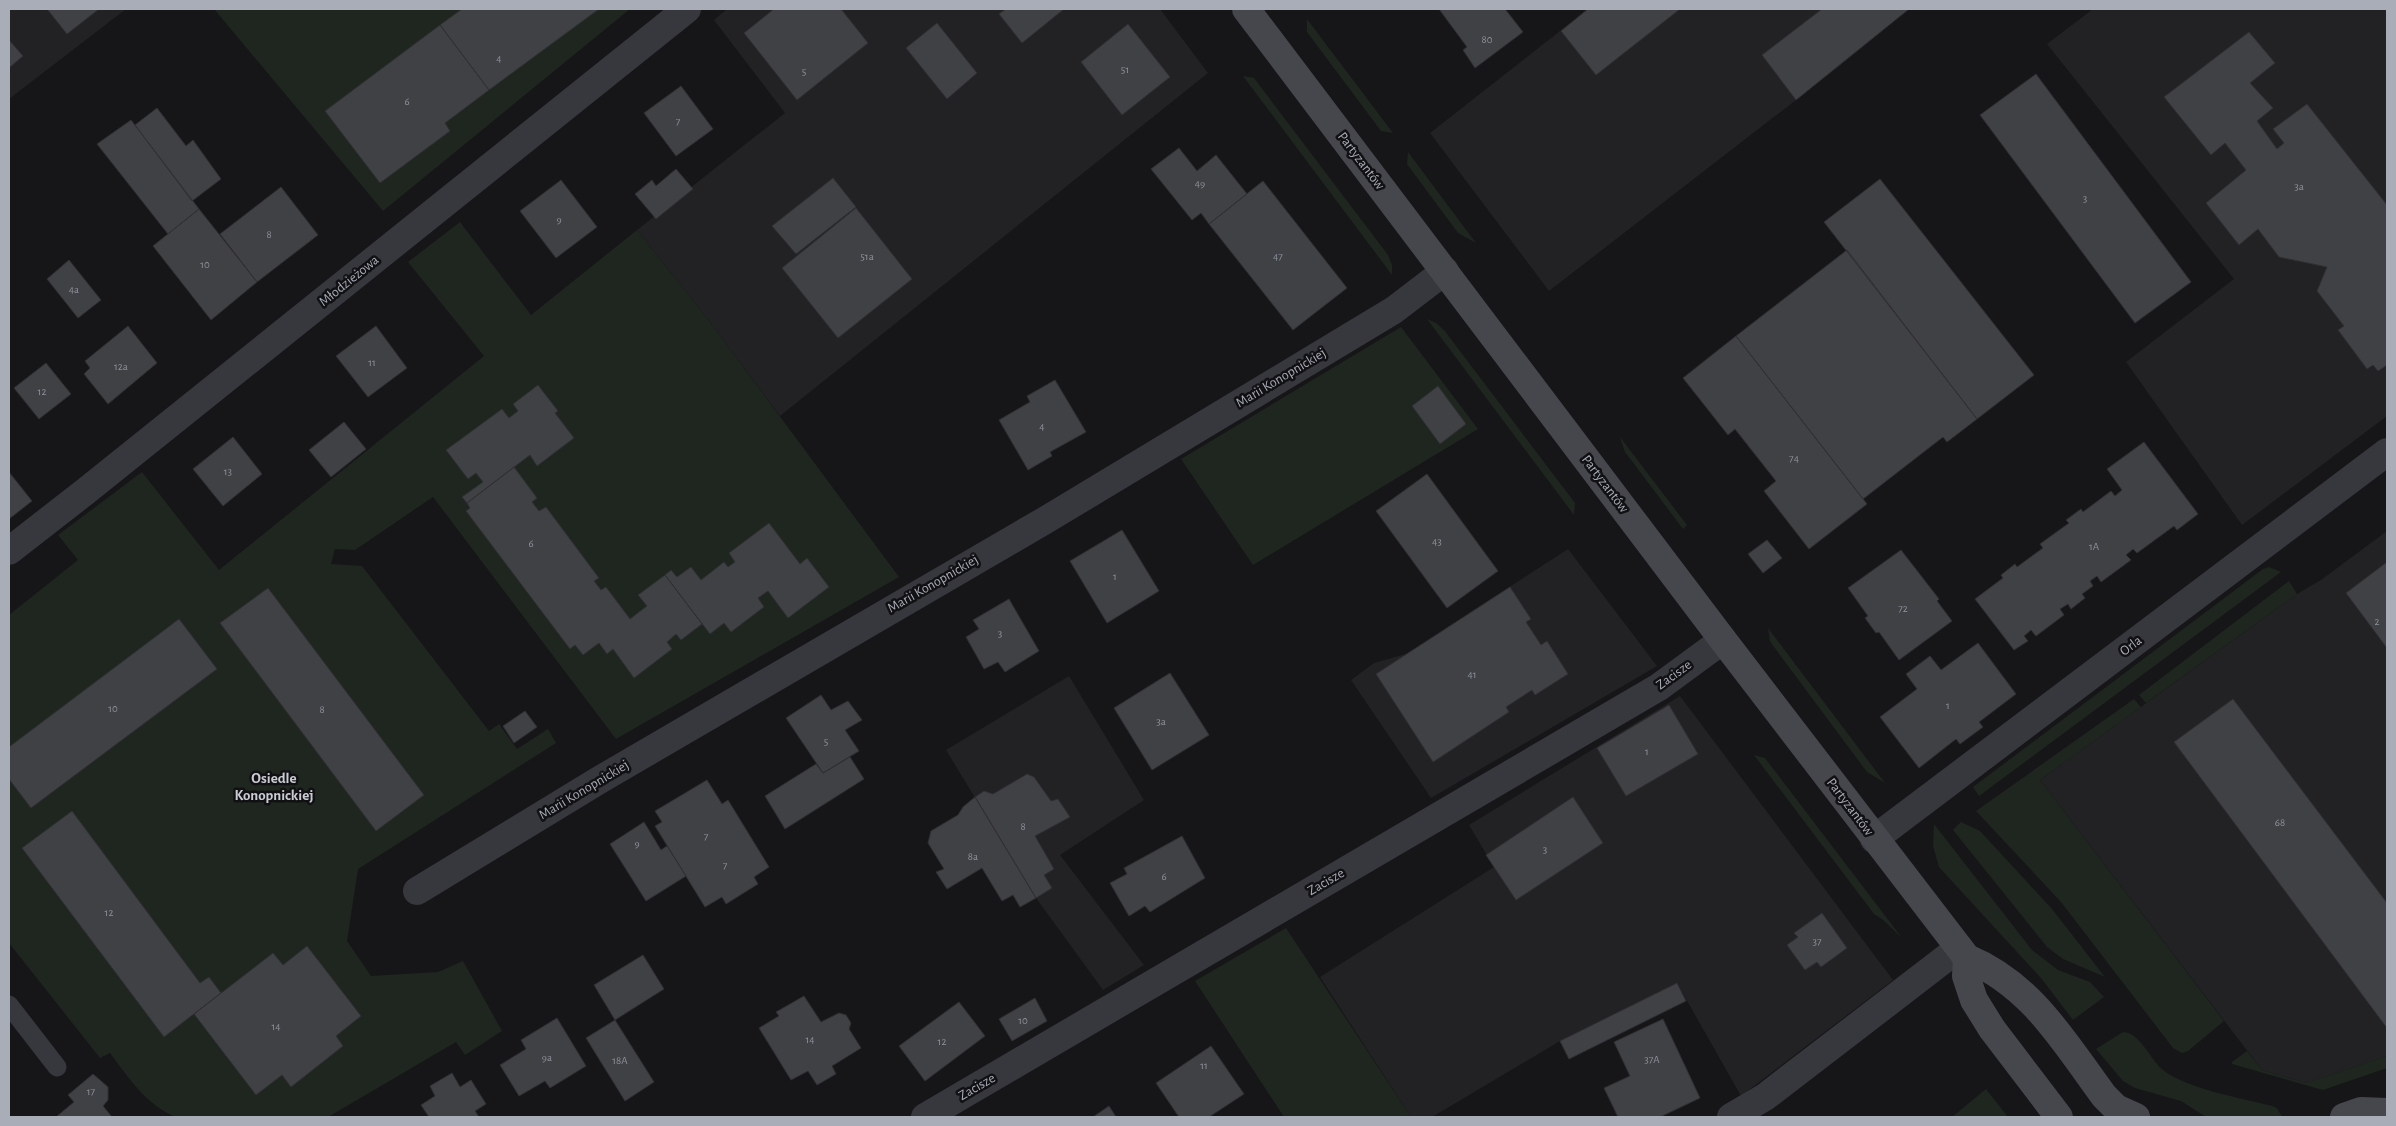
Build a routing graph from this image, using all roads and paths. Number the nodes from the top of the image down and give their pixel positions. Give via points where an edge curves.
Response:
1 (687, 9) edge
2 (1246, 9) edge
3 (1445, 271) junction
4 (2387, 452) edge
5 (9, 551) edge
6 (1723, 640) junction
7 (1874, 839) junction
8 (416, 891) dead end
9 (1963, 953) junction
10 (9, 1005) edge
11 (57, 1067) dead end
12 (2387, 1112) edge
13 (925, 1117) edge
14 (1730, 1117) edge
15 (2059, 1117) edge
16 (2136, 1117) edge
17 (2344, 1117) edge

1 - 5 street, Młodzieżowa
2 - 3 main road, Partyzantów
3 - 6 main road, Partyzantów
3 - 8 street, Marii Konopnickiej via 1394,310 1044,521 601,779
4 - 7 street, Orla
6 - 7 main road, Partyzantów
6 - 13 street, Zacisze via 1659,687
7 - 9 main road, Partyzantów
9 - 14 street via 1765,1097
9 - 15 main road via 1974,1000
9 - 16 main road, Partyzantów via 2007,980 2032,1001 2104,1096 2116,1108
10 - 11 lane
12 - 17 main road via 2361,1111

